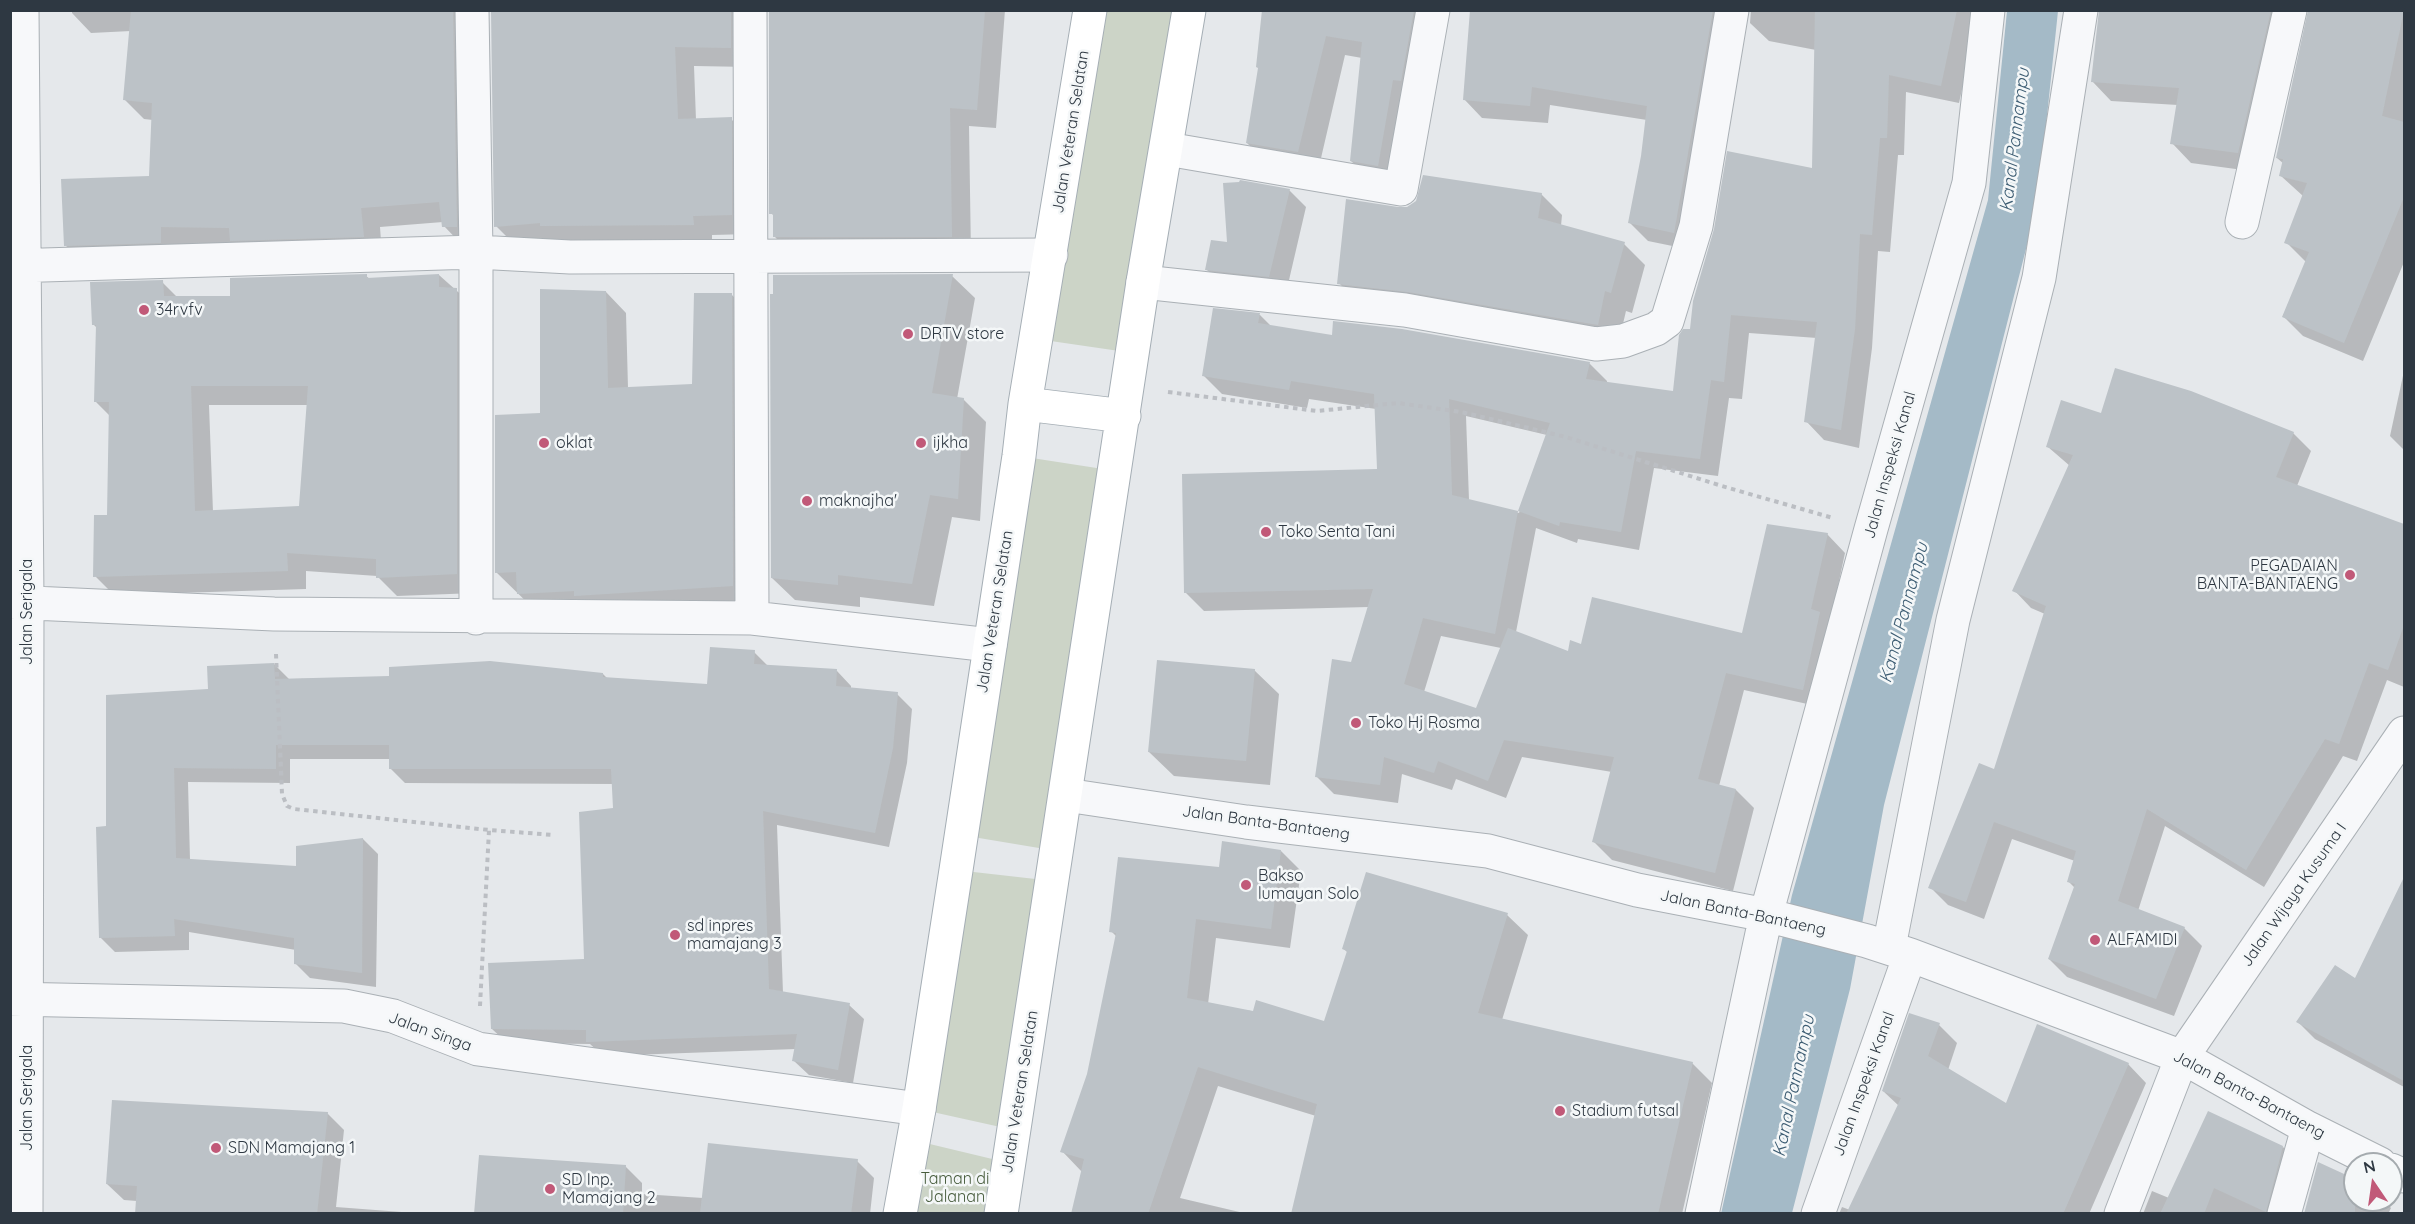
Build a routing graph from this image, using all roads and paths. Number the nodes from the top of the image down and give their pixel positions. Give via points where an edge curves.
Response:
1 (22, 10) edge
2 (472, 10) edge
3 (750, 10) edge
4 (1090, 10) edge
5 (1189, 10) edge
6 (1433, 10) edge
7 (1732, 10) edge
8 (1988, 10) edge
9 (2081, 10) edge
10 (2290, 10) edge
11 (1167, 149) junction
12 (2242, 222) dead end
13 (476, 252) junction
14 (751, 255) junction
15 (1051, 255) junction
16 (17, 266) edge
17 (1143, 282) junction
18 (1126, 402) junction
19 (1025, 404) junction
20 (1871, 529) junction
21 (19, 602) edge
22 (274, 614) junction
23 (476, 618) junction
24 (752, 618) junction
25 (990, 645) junction
26 (2404, 733) edge
27 (2396, 766) edge
28 (1066, 795) junction
29 (489, 830) junction
30 (554, 835) dead end
31 (1774, 917) junction
32 (1888, 948) junction
33 (19, 998) edge
34 (478, 1049) junction
35 (2182, 1057) junction
36 (919, 1109) junction
37 (2308, 1128) junction
38 (2356, 1152) edge
39 (26, 1214) edge
40 (900, 1214) edge
41 (1001, 1214) edge
42 (1702, 1214) edge
43 (1818, 1214) edge
44 (2121, 1214) edge
45 (2284, 1214) edge

1 - 16 street, Jalan Serigala
2 - 13 street
3 - 14 street
4 - 15 main road, Jalan Veteran Selatan
5 - 11 main road, Jalan Veteran Selatan
6 - 11 street via 1401,189
7 - 17 street via 1696,226 1667,321 1656,329 1623,341 1596,344 1405,310
8 - 20 street, Jalan Inspeksi Kanal via 1970,183
9 - 32 street, Jalan Inspeksi Kanal via 2039,278 1953,620
10 - 12 street
11 - 17 main road, Jalan Veteran Selatan
13 - 14 street via 570,257
13 - 16 street
13 - 23 street
14 - 15 street
14 - 24 street
15 - 19 main road, Jalan Veteran Selatan
16 - 21 street, Jalan Serigala
17 - 18 main road, Jalan Veteran Selatan
18 - 19 main road
18 - 20 path via 1317,411 1398,403 1461,412 1566,436
18 - 28 main road, Jalan Veteran Selatan
19 - 25 main road, Jalan Veteran Selatan
20 - 31 street, Jalan Inspeksi Kanal
21 - 22 street
21 - 33 street, Jalan Serigala
22 - 23 street
22 - 29 path via 282,794 287,806
23 - 24 street
24 - 25 street
25 - 36 main road, Jalan Veteran Selatan
26 - 27 street, Jalan Wijaya Kusuma I
27 - 35 street, Jalan Wijaya Kusuma I
28 - 31 street, Jalan Banta-Bantaeng via 1246,822 1488,851 1637,890
28 - 41 main road, Jalan Veteran Selatan
29 - 30 path
29 - 34 path
31 - 32 street, Jalan Banta-Bantaeng
31 - 42 street, Jalan Inspeksi Kanal
32 - 35 street, Jalan Banta-Bantaeng
32 - 43 street, Jalan Inspeksi Kanal
33 - 34 street, Jalan Singa via 344,1006 393,1016
33 - 39 street, Jalan Serigala
34 - 36 street, Jalan Singa
35 - 37 street, Jalan Banta-Bantaeng
35 - 44 street, Jalan Wijaya Kusuma I
36 - 40 main road, Jalan Veteran Selatan
37 - 38 street, Jalan Banta-Bantaeng
37 - 45 street

